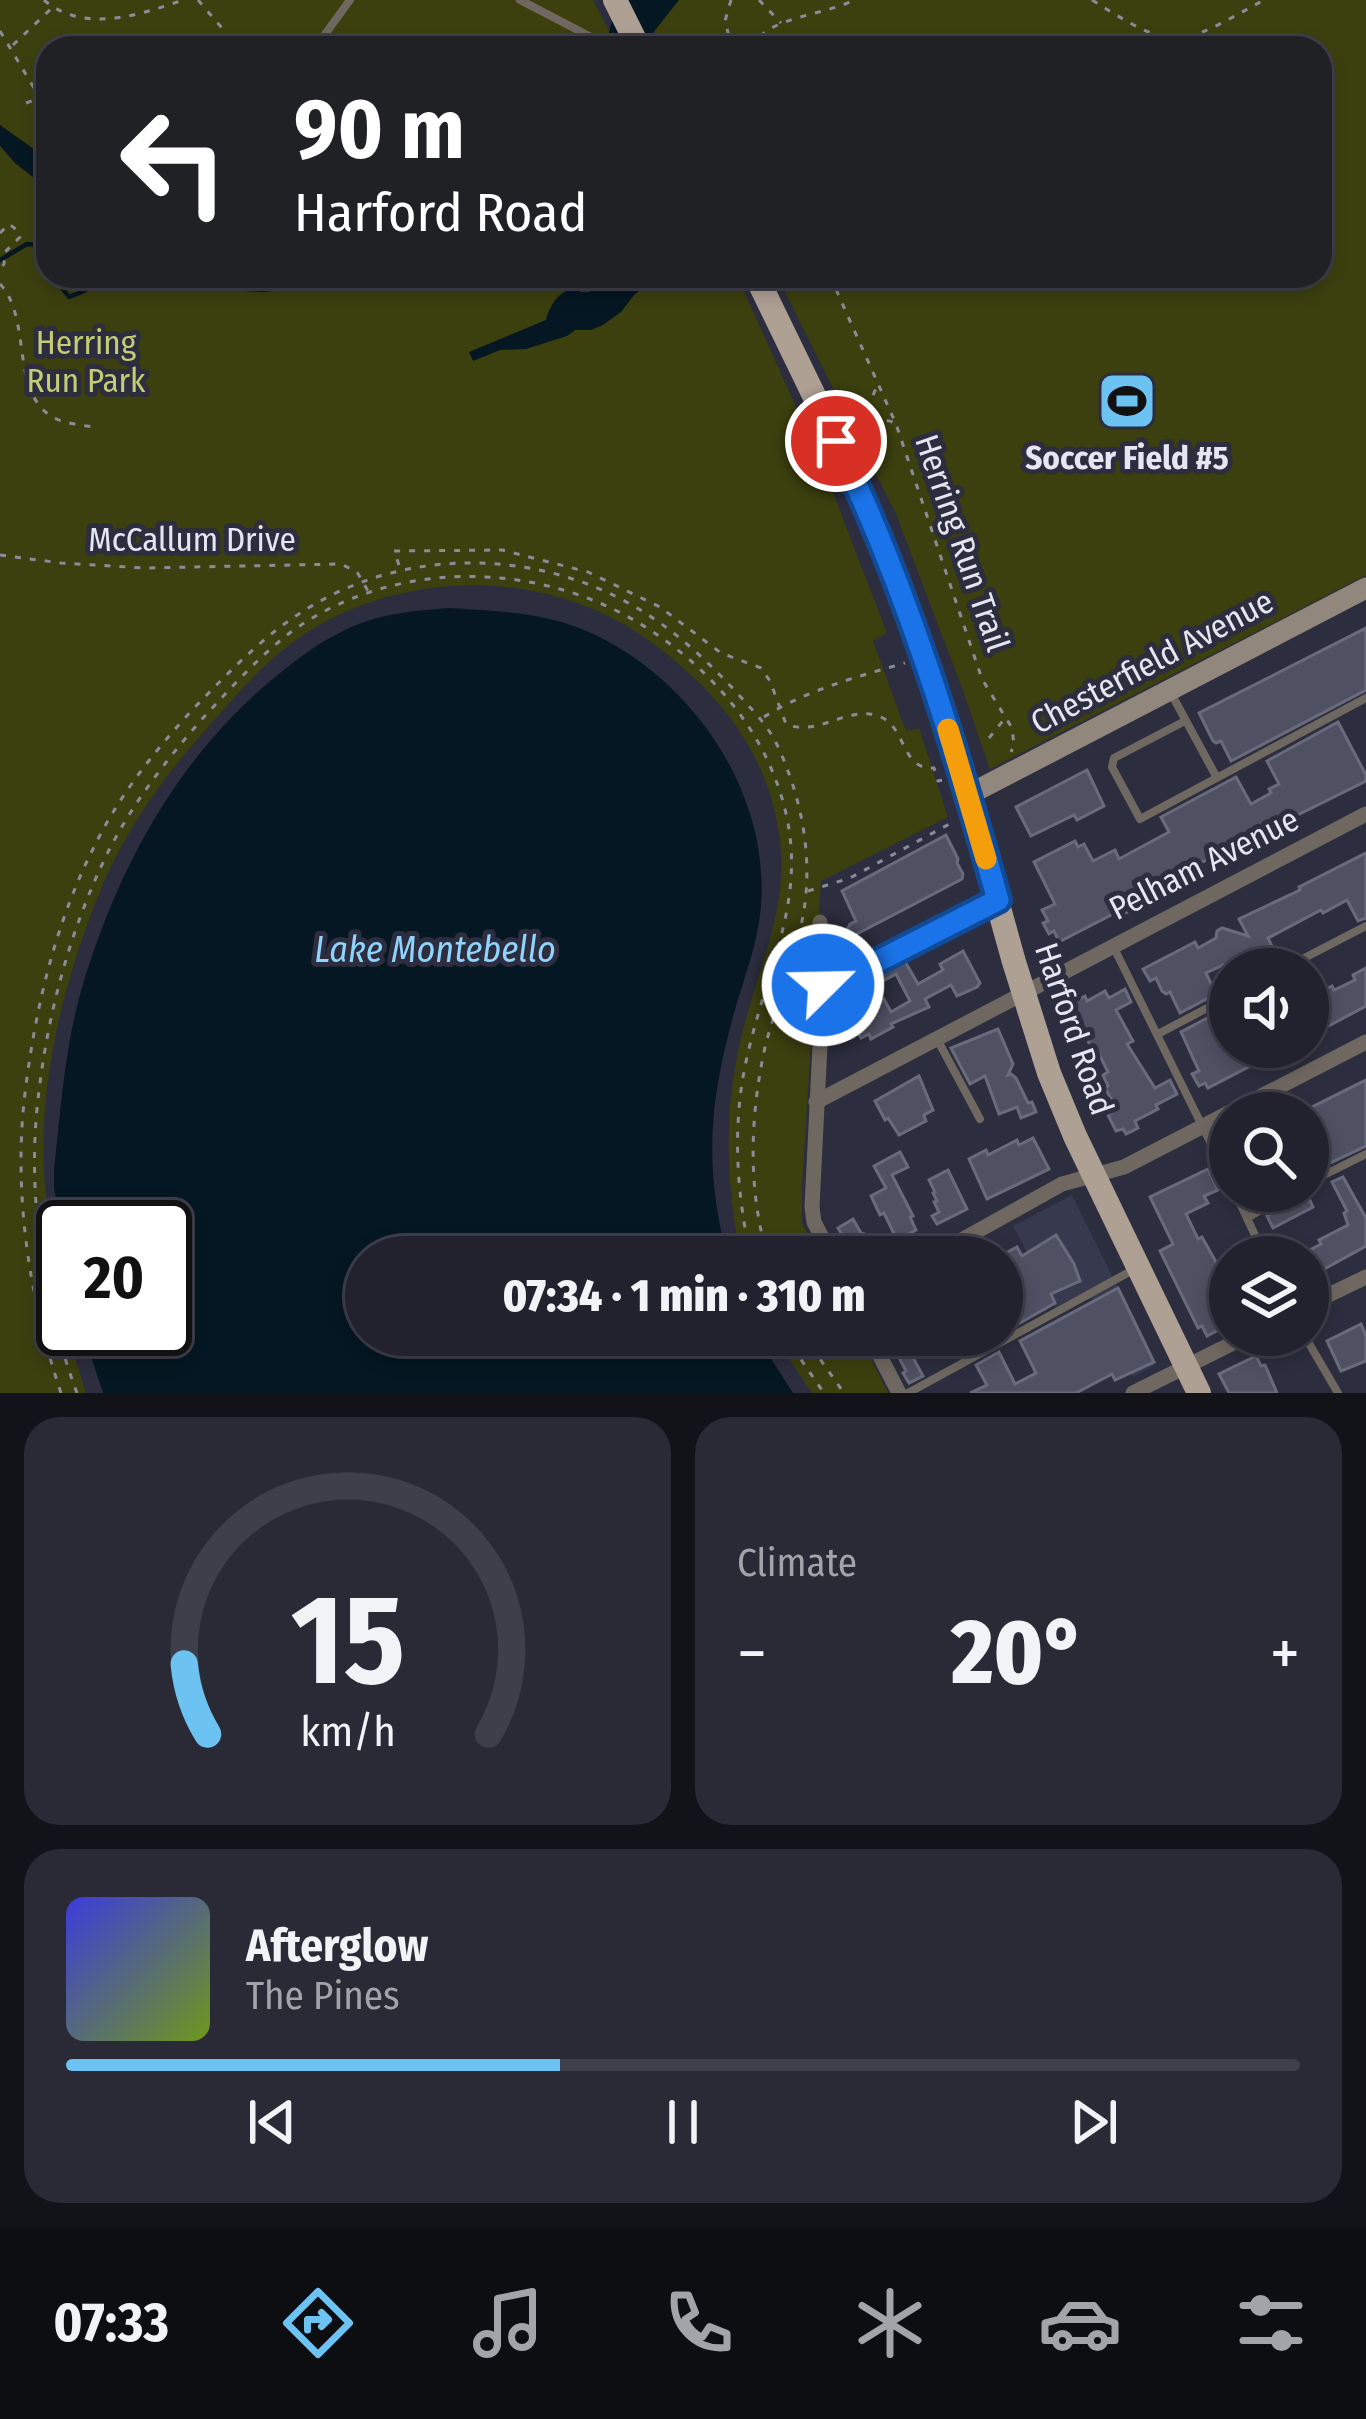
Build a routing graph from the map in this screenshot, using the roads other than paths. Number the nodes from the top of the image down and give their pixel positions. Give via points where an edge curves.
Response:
1 (350, 0) edge
2 (520, 0) edge
3 (615, 0) edge
4 (324, 36) edge
5 (589, 36) edge
6 (633, 36) edge
7 (762, 288) edge
8 (1366, 588) edge
9 (1169, 689) junction
10 (1366, 698) edge
11 (1185, 721) junction
12 (1217, 778) junction
13 (968, 795) junction
14 (1366, 814) edge
15 (998, 900) junction
16 (820, 922) dead end
17 (1366, 926) edge
18 (1113, 945) junction
19 (1324, 948) edge
20 (823, 985) junction
21 (1023, 992) junction
22 (1209, 1008) edge
23 (1158, 1034) junction
24 (937, 1038) junction
25 (1366, 1042) edge
26 (815, 1102) junction
27 (980, 1119) dead end
28 (1204, 1126) junction
29 (1209, 1137) edge
30 (1366, 1154) edge
31 (1329, 1172) edge
32 (1094, 1175) junction
33 (1244, 1212) edge
34 (1257, 1212) edge
35 (1247, 1218) junction
36 (821, 1236) edge
37 (969, 1236) edge
38 (1255, 1236) edge
39 (1138, 1268) junction
40 (1366, 1276) edge
41 (1329, 1294) edge
42 (1209, 1355) edge
43 (881, 1356) edge
44 (1316, 1356) edge
45 (1186, 1366) junction
46 (903, 1393) edge
47 (1133, 1393) edge
48 (1198, 1393) edge
49 (1338, 1393) edge

1 - 4 lane
2 - 5 lane
3 - 6 main road
7 - 13 main road, Harford Road via 856,482
8 - 9 street, Chesterfield Avenue
9 - 11 lane
9 - 13 street, Chesterfield Avenue
10 - 12 lane
11 - 12 lane
11 - 12 lane via 1114,758 1140,819
13 - 15 main road, Harford Road
14 - 18 street, Pelham Avenue
15 - 20 lane
15 - 21 main road, Harford Road
16 - 20 street
17 - 19 lane
18 - 21 street, Pelham Avenue
18 - 23 lane
20 - 26 street
21 - 24 street, Pelham Avenue
21 - 32 main road, Harford Road
22 - 23 lane
23 - 28 lane
24 - 26 street, Pelham Avenue
24 - 27 lane
25 - 28 street
26 - 36 street via 812,1207
28 - 29 lane
28 - 32 street
30 - 31 lane
32 - 37 street
32 - 39 main road, Harford Road
33 - 35 lane
34 - 35 lane
35 - 38 lane
39 - 45 main road, Harford Road
39 - 46 lane
40 - 41 street
42 - 45 street
43 - 46 street
44 - 49 lane
45 - 47 street
45 - 48 main road, Harford Road

